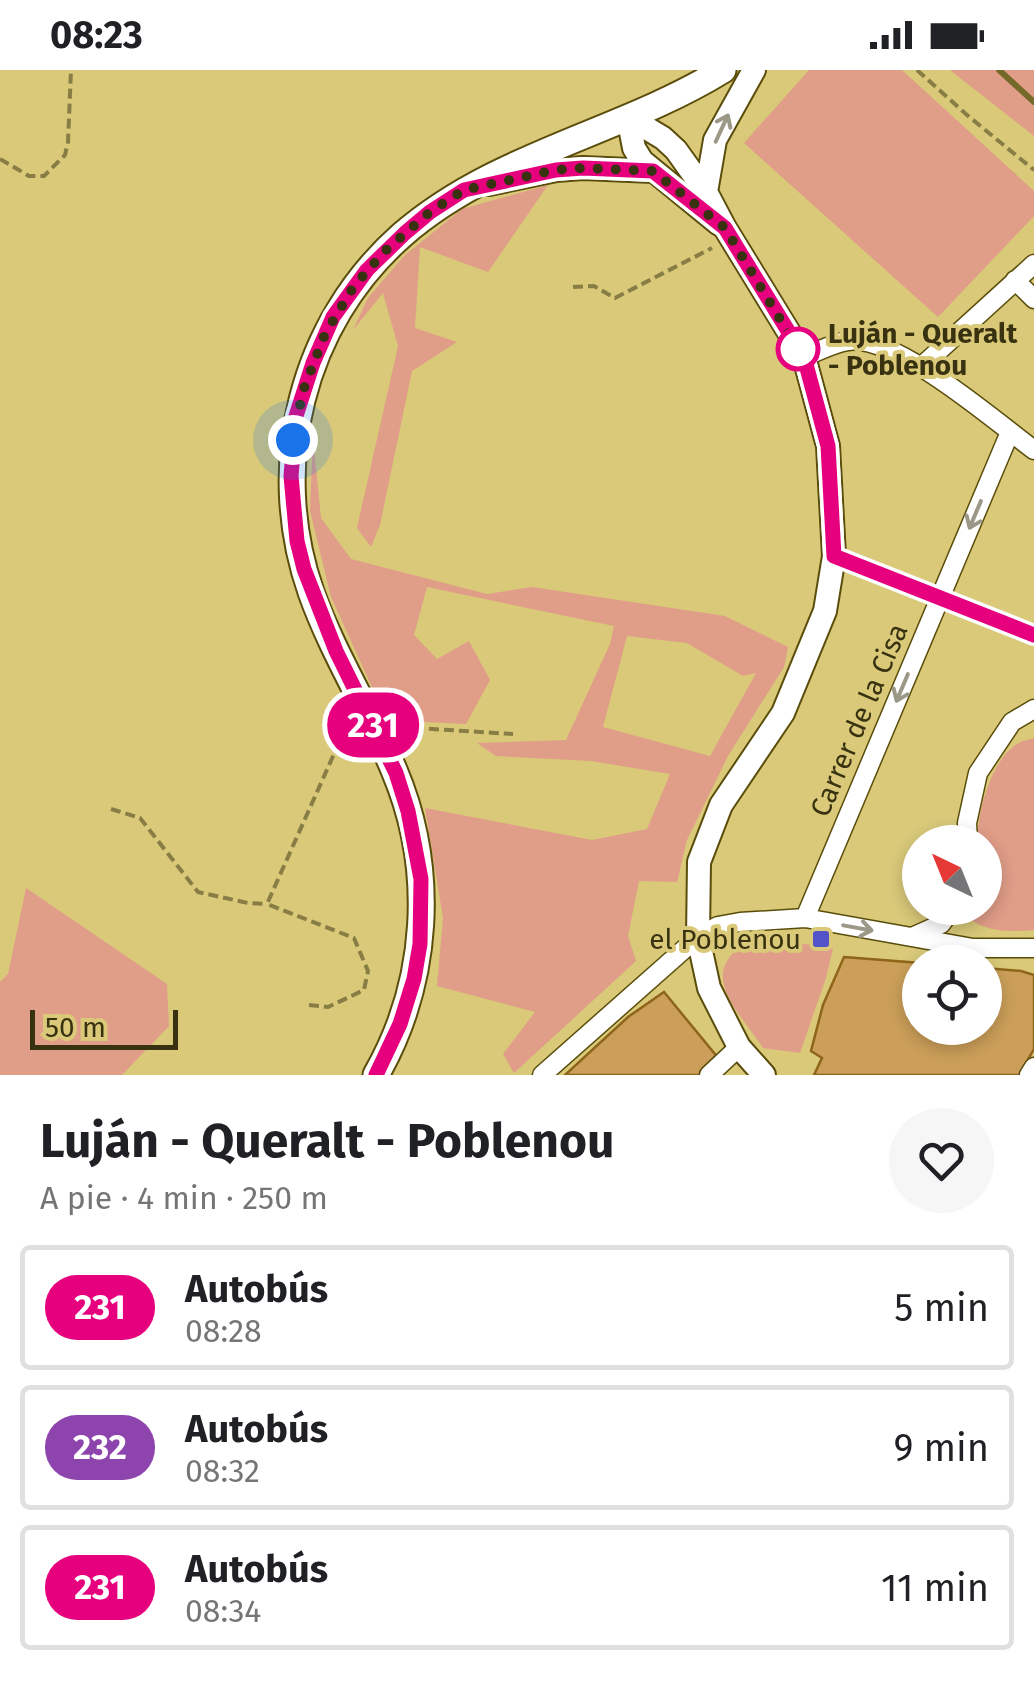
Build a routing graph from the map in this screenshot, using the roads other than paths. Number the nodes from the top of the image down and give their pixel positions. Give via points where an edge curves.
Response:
1 (723, 70) edge
2 (754, 70) edge
3 (628, 117) junction
4 (653, 171) junction
5 (464, 190) junction
6 (706, 192) junction
7 (728, 233) junction
8 (1034, 264) edge
9 (1014, 280) junction
10 (1034, 299) edge
11 (804, 357) junction
12 (922, 366) junction
13 (1010, 432) junction
14 (1034, 450) edge
15 (834, 556) junction
16 (940, 598) junction
17 (1034, 635) edge
18 (1034, 709) edge
19 (967, 825) edge
20 (805, 918) junction
21 (939, 925) edge
22 (698, 936) junction
23 (912, 938) junction
24 (1034, 948) edge
25 (739, 1046) junction
26 (1034, 1067) edge
27 (376, 1075) edge
28 (542, 1075) edge
29 (709, 1075) edge
30 (764, 1075) edge
31 (1029, 1075) edge

1 - 3 main road
6 -> 2 street via 715,140
3 - 4 street via 634,148
3 - 5 main road
3 - 6 street via 676,150
4 - 5 street via 556,170
4 - 7 street
5 - 27 main road via 405,233 354,286 325,334 296,416 291,476 304,569 396,773 421,879 420,944 408,1002
6 - 7 street
7 - 11 street
8 - 9 street
9 - 10 street
9 - 12 street
11 - 12 street via 850,340 888,348
11 - 15 street via 828,446
12 - 13 street
13 - 14 street
13 -> 16 street, Carrer de la Cisa
15 - 16 street
15 - 22 street via 825,611 783,713 721,804 700,862
16 - 17 street
16 -> 20 street, Carrer de la Cisa
18 - 19 street via 1012,722 978,774
20 - 22 street via 740,922
20 -> 23 street
21 - 23 street
22 - 25 street via 709,988
22 - 28 street
23 - 24 street
25 - 29 street
25 - 30 street
26 - 31 street

